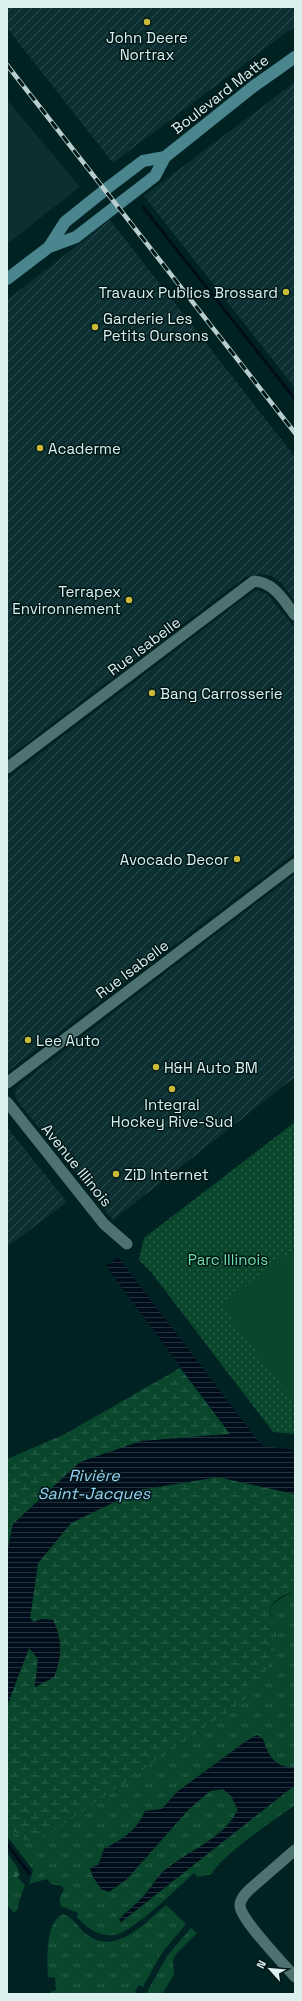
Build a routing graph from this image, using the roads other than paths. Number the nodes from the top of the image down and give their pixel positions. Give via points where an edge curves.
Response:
1 (295, 57) edge
2 (165, 157) junction
3 (49, 247) junction
4 (7, 279) edge
5 (295, 615) edge
6 (7, 768) edge
7 (295, 864) edge
8 (7, 1083) edge
9 (7, 1102) edge
10 (127, 1244) dead end
11 (295, 1850) edge
12 (295, 1977) edge

1 - 2 main road, Boulevard Matte via 254,86
2 - 3 main road, Boulevard Matte via 155,176 76,238
2 - 3 main road, Boulevard Matte via 143,161 65,222
3 - 4 main road, Boulevard Matte
5 - 6 street, Rue Isabelle via 272,587 262,582 254,582
7 - 8 street, Rue Isabelle
9 - 10 street, Avenue Illinois via 104,1224
11 - 12 street via 249,1890 240,1905 242,1914

